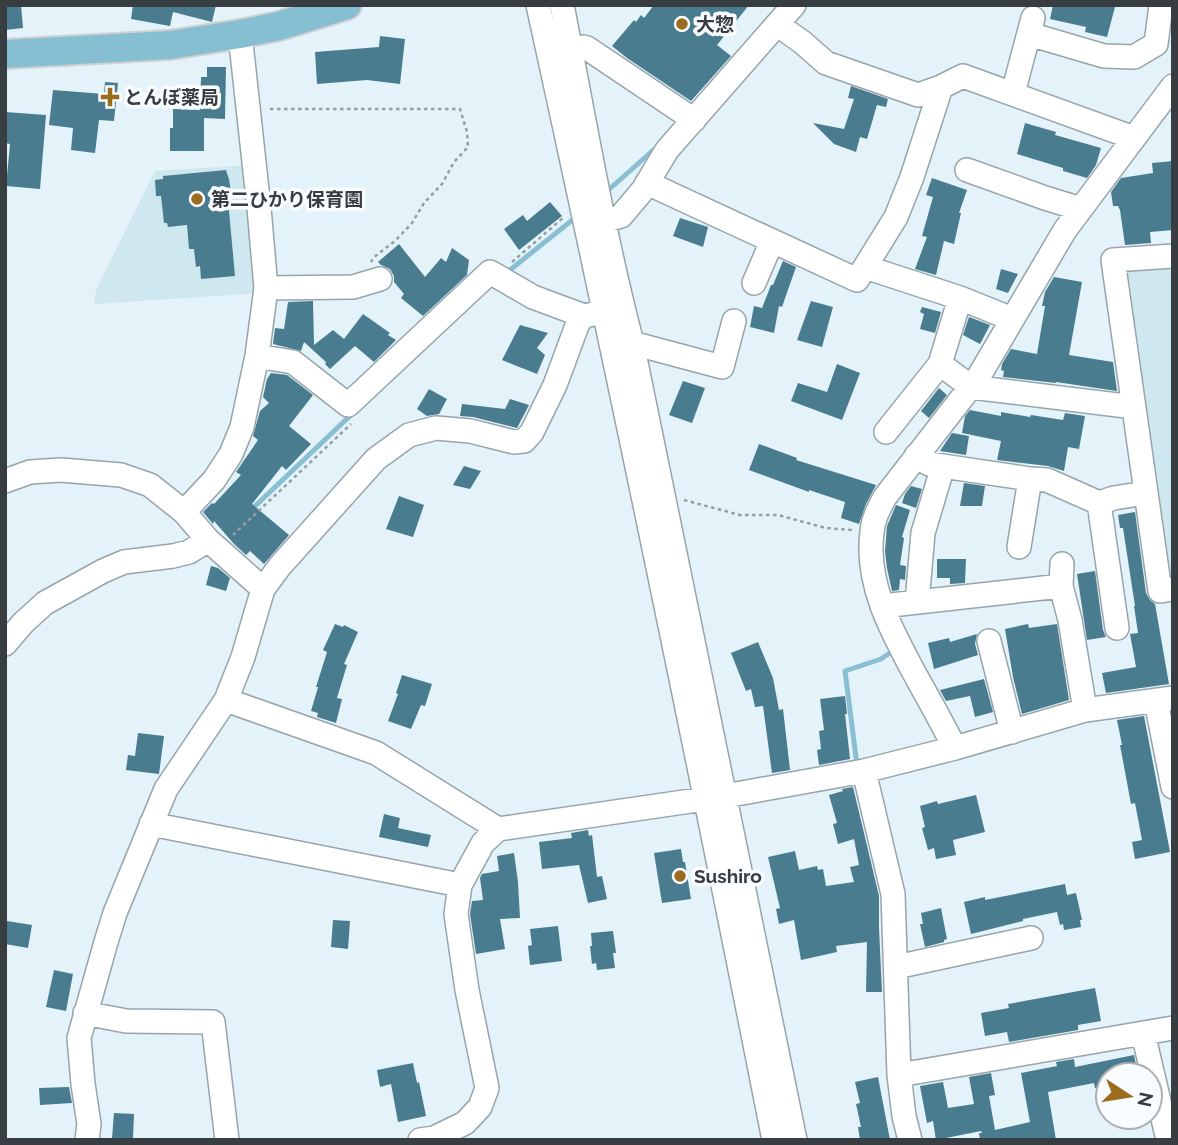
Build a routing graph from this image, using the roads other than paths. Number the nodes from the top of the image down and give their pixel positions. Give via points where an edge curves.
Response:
1 (346, 5) edge
2 (538, 5) edge
3 (562, 5) edge
4 (794, 5) edge
5 (1161, 5) edge
6 (295, 14) edge
7 (778, 25) junction
8 (240, 34) junction
9 (570, 49) junction
10 (5, 54) edge
11 (1173, 86) edge
12 (942, 87) junction
13 (1013, 93) junction
14 (1162, 113) edge
15 (690, 117) junction
16 (1130, 137) junction
17 (967, 170) dead end
18 (647, 183) junction
19 (1076, 207) junction
20 (590, 211) junction
21 (772, 241) junction
22 (1173, 256) edge
23 (865, 267) junction
24 (380, 279) dead end
25 (754, 283) dead end
26 (265, 288) junction
27 (960, 298) junction
28 (604, 312) junction
29 (1009, 317) junction
30 (734, 321) dead end
31 (632, 343) junction
32 (257, 356) junction
33 (940, 363) junction
34 (967, 384) junction
35 (1134, 407) junction
36 (886, 432) dead end
37 (916, 456) junction
38 (943, 467) junction
39 (1030, 479) junction
40 (6, 480) edge
41 (1145, 493) junction
42 (1099, 503) junction
43 (184, 512) junction
44 (212, 544) junction
45 (1019, 547) dead end
46 (262, 589) junction
47 (1173, 589) edge
48 (918, 601) junction
49 (882, 606) junction
50 (1117, 628) dead end
51 (989, 641) dead end
52 (5, 644) edge
53 (1164, 699) edge
54 (226, 700) junction
55 (1085, 710) junction
56 (1012, 732) junction
57 (955, 748) junction
58 (860, 771) junction
59 (1173, 787) edge
60 (715, 798) junction
61 (151, 824) junction
62 (498, 829) junction
63 (460, 885) junction
64 (1031, 938) dead end
65 (901, 966) junction
66 (85, 1013) junction
67 (1173, 1028) edge
68 (1143, 1033) junction
69 (899, 1075) junction
70 (87, 1140) edge
71 (228, 1140) edge
72 (420, 1140) edge
73 (774, 1140) edge
74 (795, 1140) edge
75 (910, 1140) edge
76 (1168, 1140) edge

1 - 6 main road
2 - 20 street
3 - 9 street
4 - 7 street
5 - 13 street via 1156,44 1134,57 1104,56 1031,26
6 - 8 main road
7 - 12 street via 826,63 918,95
7 - 15 street
8 - 10 main road via 170,45
8 - 26 street
9 - 15 street via 587,48
9 - 20 street
11 - 14 street
12 - 13 street via 963,76
12 - 23 street via 896,217
13 - 16 street
14 - 16 street
15 - 18 street
16 - 19 street
17 - 19 street
18 - 20 street via 621,216
18 - 21 street
19 - 29 street
20 - 28 street
21 - 23 street via 857,280
21 - 25 street
22 - 35 street via 1113,260
23 - 27 street
24 - 26 street via 353,287
26 - 32 street
27 - 29 street
27 - 33 street
28 - 31 street
28 - 32 street via 533,297 490,272 348,405 293,362
28 - 46 street via 578,323 555,385 524,440 436,428 409,435 376,459
28 - 60 street
29 - 34 street via 979,376
30 - 31 street via 722,367
31 - 60 street
32 - 43 street via 242,427 231,454
33 - 34 street
33 - 36 street
34 - 35 street
34 - 37 street
35 - 41 street
37 - 38 street
37 - 49 street via 885,497 871,534
38 - 39 street
38 - 48 street via 923,533
39 - 42 street via 1047,480
39 - 45 street
40 - 43 street via 50,471 121,475 150,485
41 - 42 street
41 - 47 street via 1160,591
42 - 50 street
43 - 44 street
44 - 46 street
44 - 52 street via 173,556 124,562 103,571 45,603
46 - 54 street
48 - 49 street
48 - 55 street via 1061,575
49 - 57 street
51 - 56 street
53 - 55 street
53 - 59 street
54 - 61 street via 166,789
54 - 62 street via 376,753
55 - 56 street
56 - 57 street
57 - 58 street
58 - 60 street
58 - 65 street via 893,894
60 - 62 street
60 - 73 street
60 - 74 street
61 - 63 street
61 - 66 street via 115,913
62 - 63 street via 483,843
63 - 72 street via 456,914 486,1088 480,1107 465,1123
64 - 65 street
65 - 69 street
66 - 70 street via 79,1038
66 - 71 street via 126,1021 213,1022
67 - 68 street
68 - 69 street
68 - 76 street
69 - 75 street

